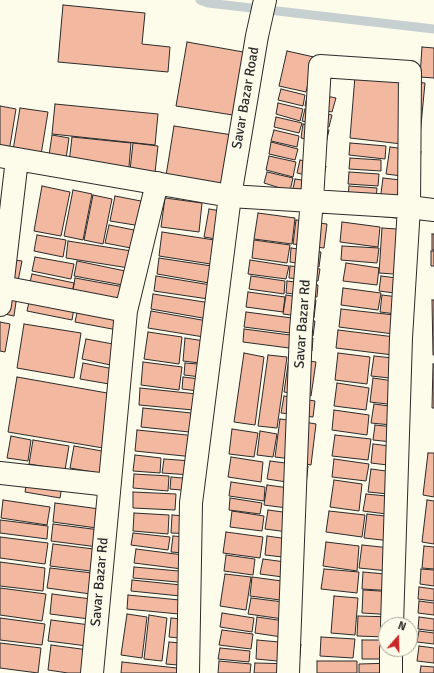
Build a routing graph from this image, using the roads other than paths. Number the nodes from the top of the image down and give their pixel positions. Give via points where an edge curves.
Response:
1 (265, 0) edge
2 (8, 158) edge
3 (157, 183) junction
4 (230, 196) junction
5 (312, 200) junction
6 (409, 206) junction
7 (434, 210) edge
8 (1, 296) edge
9 (126, 311) junction
10 (0, 473) edge
11 (109, 485) junction
12 (392, 617) edge
13 (391, 657) edge
14 (92, 673) edge
15 (188, 673) edge
16 (288, 673) edge
17 (391, 673) edge

1 - 4 street, Savar Bazar Road
2 - 3 street
2 - 8 street
3 - 4 street
3 - 9 street, Savar Bazar Rd
4 - 5 street
4 - 15 street, Savar Bazar Road via 191,503
5 - 6 street
5 - 6 street, Savar Bazar Rd via 320,66 410,72
5 - 16 street, Savar Bazar Rd via 301,330
6 - 7 street
6 - 12 street
8 - 9 street
9 - 11 street, Savar Bazar Rd
10 - 11 street
11 - 14 street, Savar Bazar Rd
13 - 17 street

